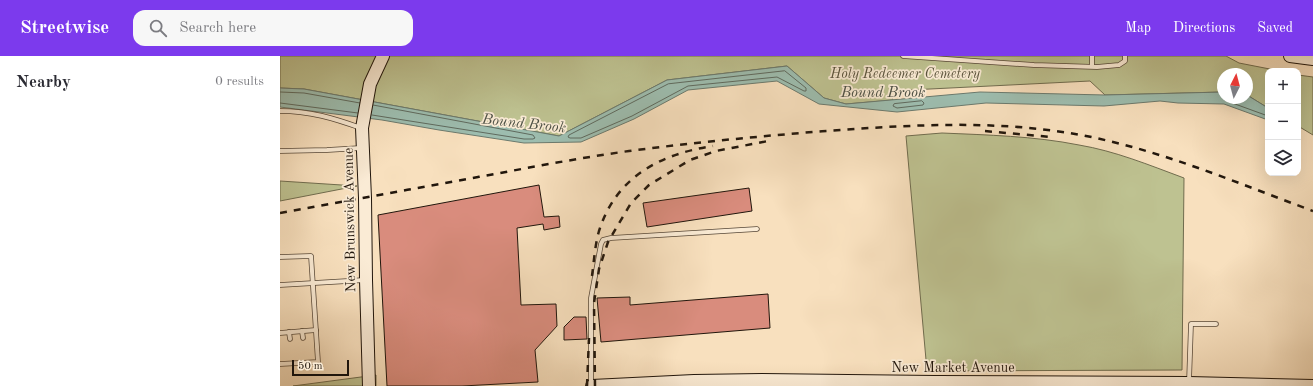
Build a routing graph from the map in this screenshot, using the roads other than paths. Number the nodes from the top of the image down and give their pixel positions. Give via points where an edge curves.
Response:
1 (383, 56) edge
2 (903, 56) edge
3 (1092, 56) edge
4 (1125, 56) edge
5 (1290, 56) edge
6 (1313, 58) edge
7 (1092, 66) junction
8 (280, 111) edge
9 (362, 128) junction
10 (363, 148) junction
11 (280, 151) edge
12 (757, 229) dead end
13 (280, 257) edge
14 (366, 280) junction
15 (313, 283) junction
16 (280, 284) edge
17 (1216, 324) dead end
18 (316, 330) junction
19 (302, 331) junction
20 (289, 332) junction
21 (280, 333) edge
22 (303, 338) dead end
23 (290, 339) dead end
24 (291, 357) dead end
25 (304, 357) dead end
26 (305, 363) junction
27 (280, 364) edge
28 (291, 364) junction
29 (684, 384) edge
30 (934, 384) edge
31 (950, 384) edge
32 (1052, 384) edge
33 (1192, 384) edge
34 (1260, 385) edge
35 (369, 386) edge
36 (592, 386) edge
37 (1313, 386) edge

1 - 9 main road, New Brunswick Avenue via 370,84
2 - 7 lane
3 - 7 lane
4 - 7 lane via 1125,61 1119,65
5 - 6 main road
8 - 9 lane via 325,116
9 - 10 main road, New Brunswick Avenue
10 - 11 lane
10 - 14 main road, New Brunswick Avenue
12 - 36 lane via 603,240 591,298
13 - 15 lane via 311,256
14 - 15 lane
14 - 35 main road, New Brunswick Avenue
15 - 16 lane
15 - 18 lane
17 - 33 lane via 1191,324
18 - 19 lane
18 - 26 lane via 318,362
19 - 20 lane
19 - 22 lane
20 - 21 lane
20 - 23 lane
24 - 28 lane
25 - 26 lane
26 - 28 lane
27 - 28 lane
29 - 30 main road, New Market Avenue via 762,380
29 - 36 main road, New Market Avenue
30 - 31 main road, New Market Avenue
31 - 32 main road, New Market Avenue
32 - 33 main road, New Market Avenue
33 - 34 main road, New Market Avenue
34 - 37 main road, New Market Avenue

